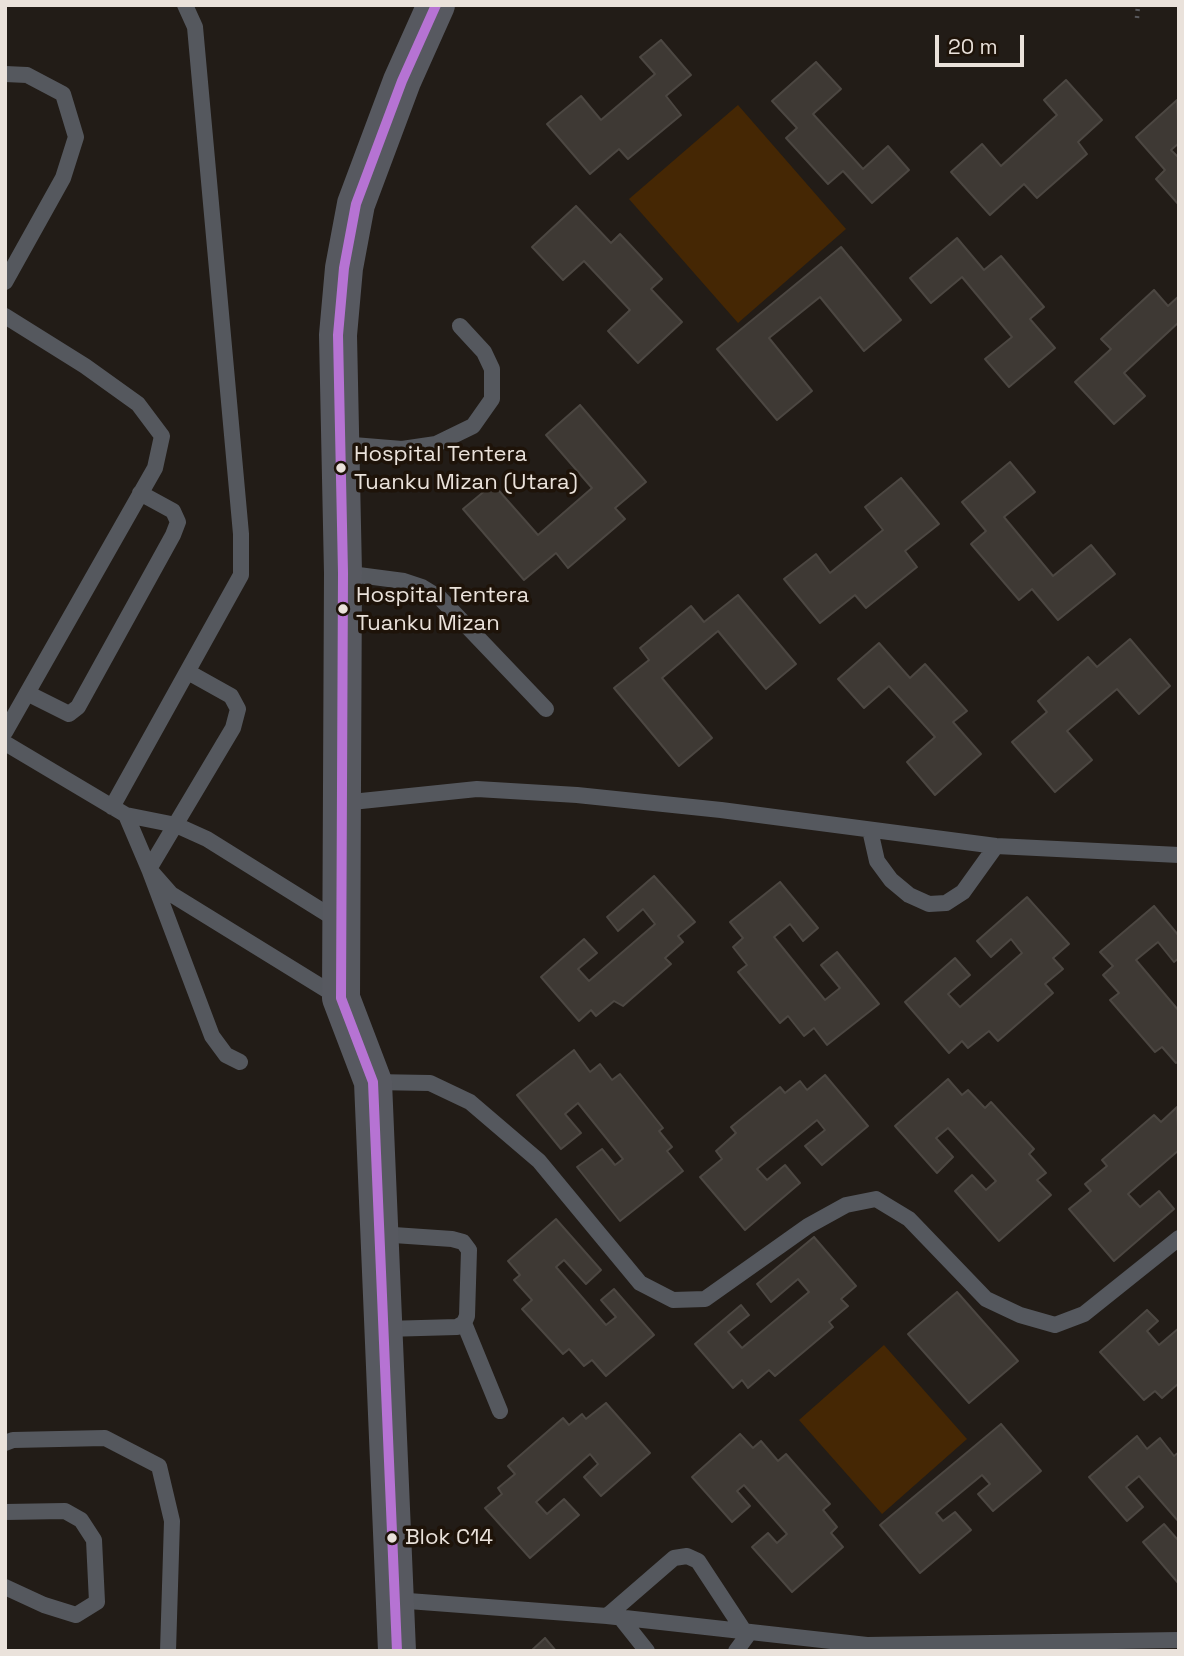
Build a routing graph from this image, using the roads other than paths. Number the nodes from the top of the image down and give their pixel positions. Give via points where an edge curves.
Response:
1 (185, 5) edge
2 (436, 5) edge
3 (5, 74) edge
4 (5, 282) edge
5 (5, 316) edge
6 (460, 326) dead end
7 (341, 443) junction
8 (140, 492) junction
9 (343, 573) junction
10 (188, 672) junction
11 (27, 693) junction
12 (546, 709) dead end
13 (5, 732) edge
14 (5, 743) edge
15 (342, 803) junction
16 (112, 807) junction
17 (126, 815) junction
18 (176, 825) junction
19 (870, 830) junction
20 (996, 846) junction
21 (1179, 855) edge
22 (149, 869) junction
23 (341, 922) junction
24 (341, 998) junction
25 (240, 1062) dead end
26 (373, 1082) junction
27 (379, 1234) junction
28 (1179, 1238) edge
29 (464, 1322) junction
30 (385, 1329) junction
31 (500, 1411) dead end
32 (5, 1443) edge
33 (5, 1512) edge
34 (5, 1587) edge
35 (395, 1600) junction
36 (613, 1617) junction
37 (747, 1632) junction
38 (1179, 1640) edge
39 (167, 1651) edge
40 (397, 1651) edge
41 (647, 1651) edge
42 (737, 1651) edge

1 - 10 lane via 195,27 241,547 241,575
2 - 7 street via 402,80 356,204 338,335
3 - 4 lane via 27,75 63,94 76,137 63,178
5 - 8 lane via 138,404 162,436 155,468
6 - 7 lane via 484,352 492,369 492,399 473,426 436,444 402,449
7 - 9 street
8 - 11 lane
8 - 11 lane via 173,511 178,522 78,707 69,714
9 - 12 lane via 404,581 440,598
9 - 15 street
10 - 16 lane
10 - 18 lane via 231,696 237,709 233,728
11 - 13 lane
14 - 16 lane
15 - 19 lane via 477,789 721,810
15 - 23 street
16 - 17 lane
17 - 18 lane
17 - 22 lane
18 - 22 lane
18 - 23 lane via 207,839
19 - 20 lane
19 - 20 lane via 877,861 891,880 929,904 946,903 963,892
20 - 21 lane
22 - 24 lane via 171,894
22 - 25 lane via 212,1036 226,1055
23 - 24 street
24 - 26 street
26 - 27 street
26 - 28 lane via 430,1083 470,1102 539,1161 640,1283 673,1300 705,1299 808,1226 846,1205 876,1199 909,1219 986,1299 1055,1325 1084,1314
27 - 29 lane via 463,1242 468,1250
27 - 30 street
29 - 30 lane via 457,1327
29 - 31 lane
30 - 35 street
32 - 39 lane via 105,1438 159,1466 172,1521
33 - 34 lane via 65,1511 81,1520 94,1540 97,1602 76,1615
35 - 36 lane
35 - 40 street
36 - 37 lane
36 - 37 lane via 674,1558 687,1556 698,1562
36 - 41 lane
37 - 38 lane via 867,1645
37 - 42 lane

